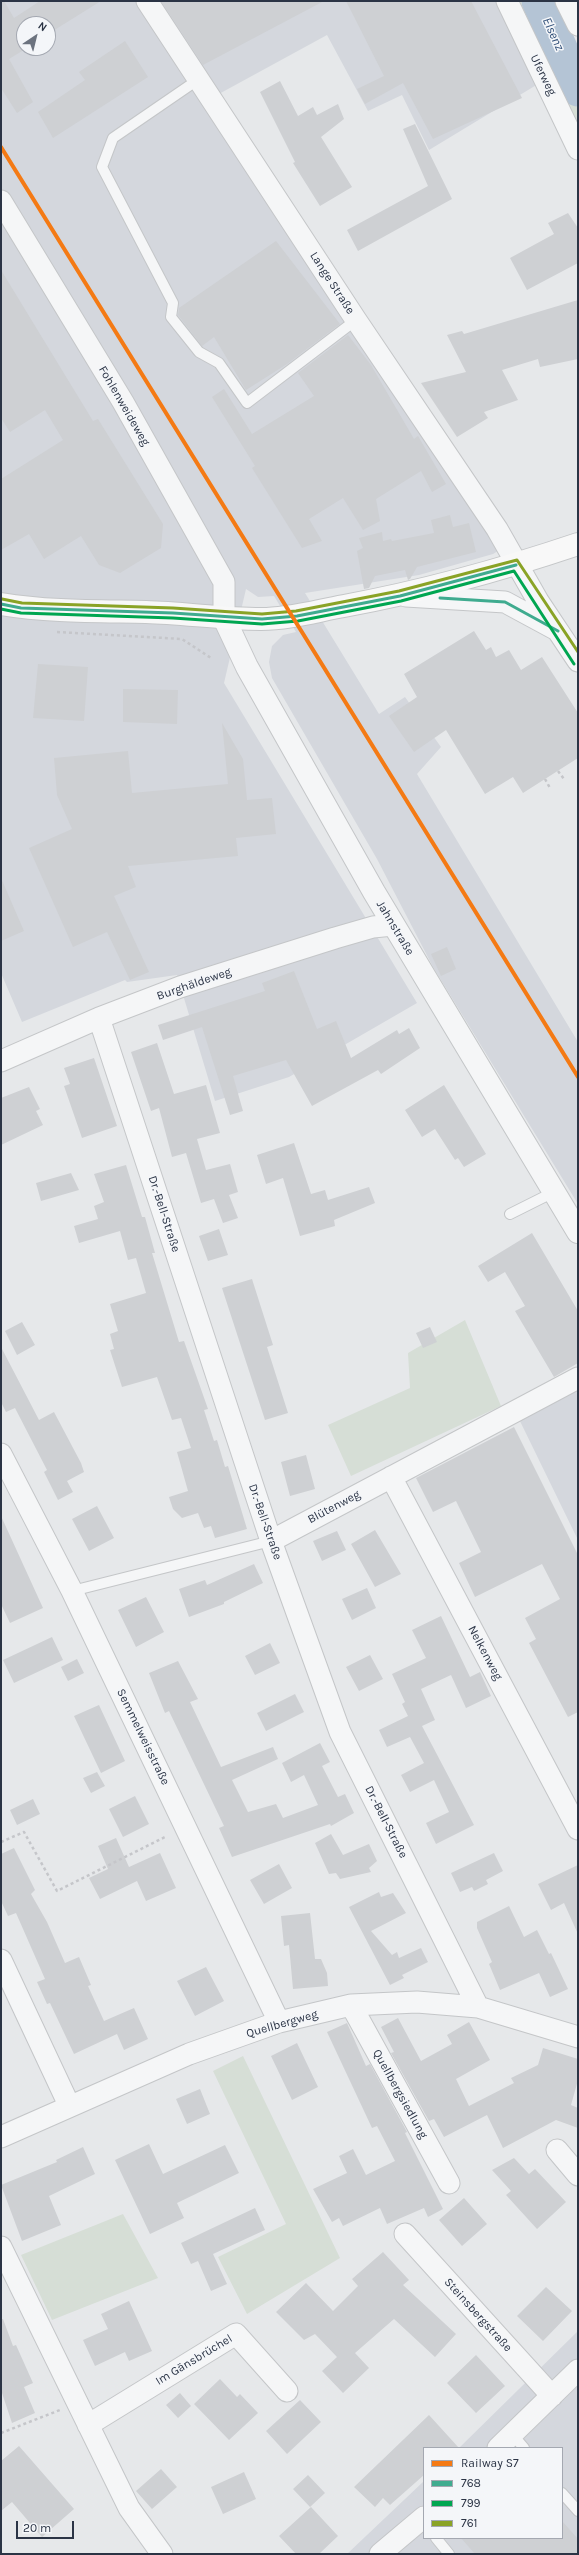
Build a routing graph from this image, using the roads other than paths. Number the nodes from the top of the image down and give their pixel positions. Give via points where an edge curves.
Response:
1 (147, 1) edge
2 (507, 1) edge
3 (566, 1) edge
4 (578, 25) edge
5 (199, 79) junction
6 (578, 149) edge
7 (1, 202) edge
8 (356, 320) junction
9 (578, 544) edge
10 (516, 565) junction
11 (400, 596) junction
12 (1, 604) edge
13 (224, 618) junction
14 (558, 631) junction
15 (578, 661) edge
16 (393, 925) junction
17 (99, 1018) junction
18 (1, 1061) edge
19 (554, 1192) junction
20 (510, 1214) dead end
21 (578, 1232) edge
22 (578, 1378) edge
23 (1, 1454) edge
24 (391, 1477) junction
25 (270, 1541) junction
26 (72, 1591) junction
27 (578, 1829) edge
28 (1, 1960) edge
29 (352, 2005) junction
30 (478, 2007) junction
31 (280, 2022) junction
32 (578, 2037) edge
33 (69, 2105) junction
34 (1, 2137) edge
35 (557, 2150) dead end
36 (578, 2175) edge
37 (449, 2183) dead end
38 (405, 2234) dead end
39 (1, 2247) edge
40 (578, 2370) edge
41 (287, 2391) dead end
42 (552, 2396) junction
43 (88, 2425) junction
44 (512, 2444) edge
45 (563, 2494) edge
46 (578, 2511) edge
47 (423, 2520) edge
48 (437, 2539) edge
49 (162, 2554) edge
50 (380, 2554) edge
51 (449, 2554) edge

1 - 5 street, Lange Straße
2 - 6 street, Uferweg
3 - 4 street
5 - 8 street, Lange Straße
5 - 8 lane via 114,138 102,167 173,303 171,317 199,352 220,363 247,403
7 - 13 street, Fohlenweideweg via 123,402 224,582
8 - 10 street, Lange Straße via 497,529
9 - 10 main road
10 - 11 main road
10 - 14 street, Lange Straße
11 - 13 main road via 297,616 262,619
11 - 14 street via 505,602
12 - 13 main road
13 - 16 street, Jahnstraße via 247,667
14 - 15 street, Lange Straße
16 - 17 street, Burghäldeweg via 373,927 306,947 180,987
16 - 19 street, Jahnstraße
17 - 18 street, Burghäldeweg
17 - 25 street, Dr.-Bell-Straße
19 - 20 lane
19 - 21 street, Jahnstraße
22 - 24 street, Blütenweg
23 - 26 street, Semmelweisstraße
24 - 25 street, Blütenweg
24 - 27 street, Nelkenweg
25 - 26 lane, Blütenweg
25 - 30 street, Dr.-Bell-Straße via 340,1732
26 - 31 street, Semmelweisstraße
28 - 33 street
29 - 30 street, Quellbergweg via 417,2002
29 - 31 street, Quellbergweg
29 - 37 street, Quellbergsiedlung
30 - 32 street, Quellbergweg
31 - 33 street, Quellbergweg via 189,2054
33 - 34 street, Quellbergweg
35 - 36 street
38 - 42 street, Steinsbergstraße
39 - 43 street
40 - 42 street
41 - 43 street, Im Gänsbrüchel via 236,2334
42 - 44 street
43 - 49 street via 129,2508
45 - 46 lane
47 - 50 street
48 - 51 lane

